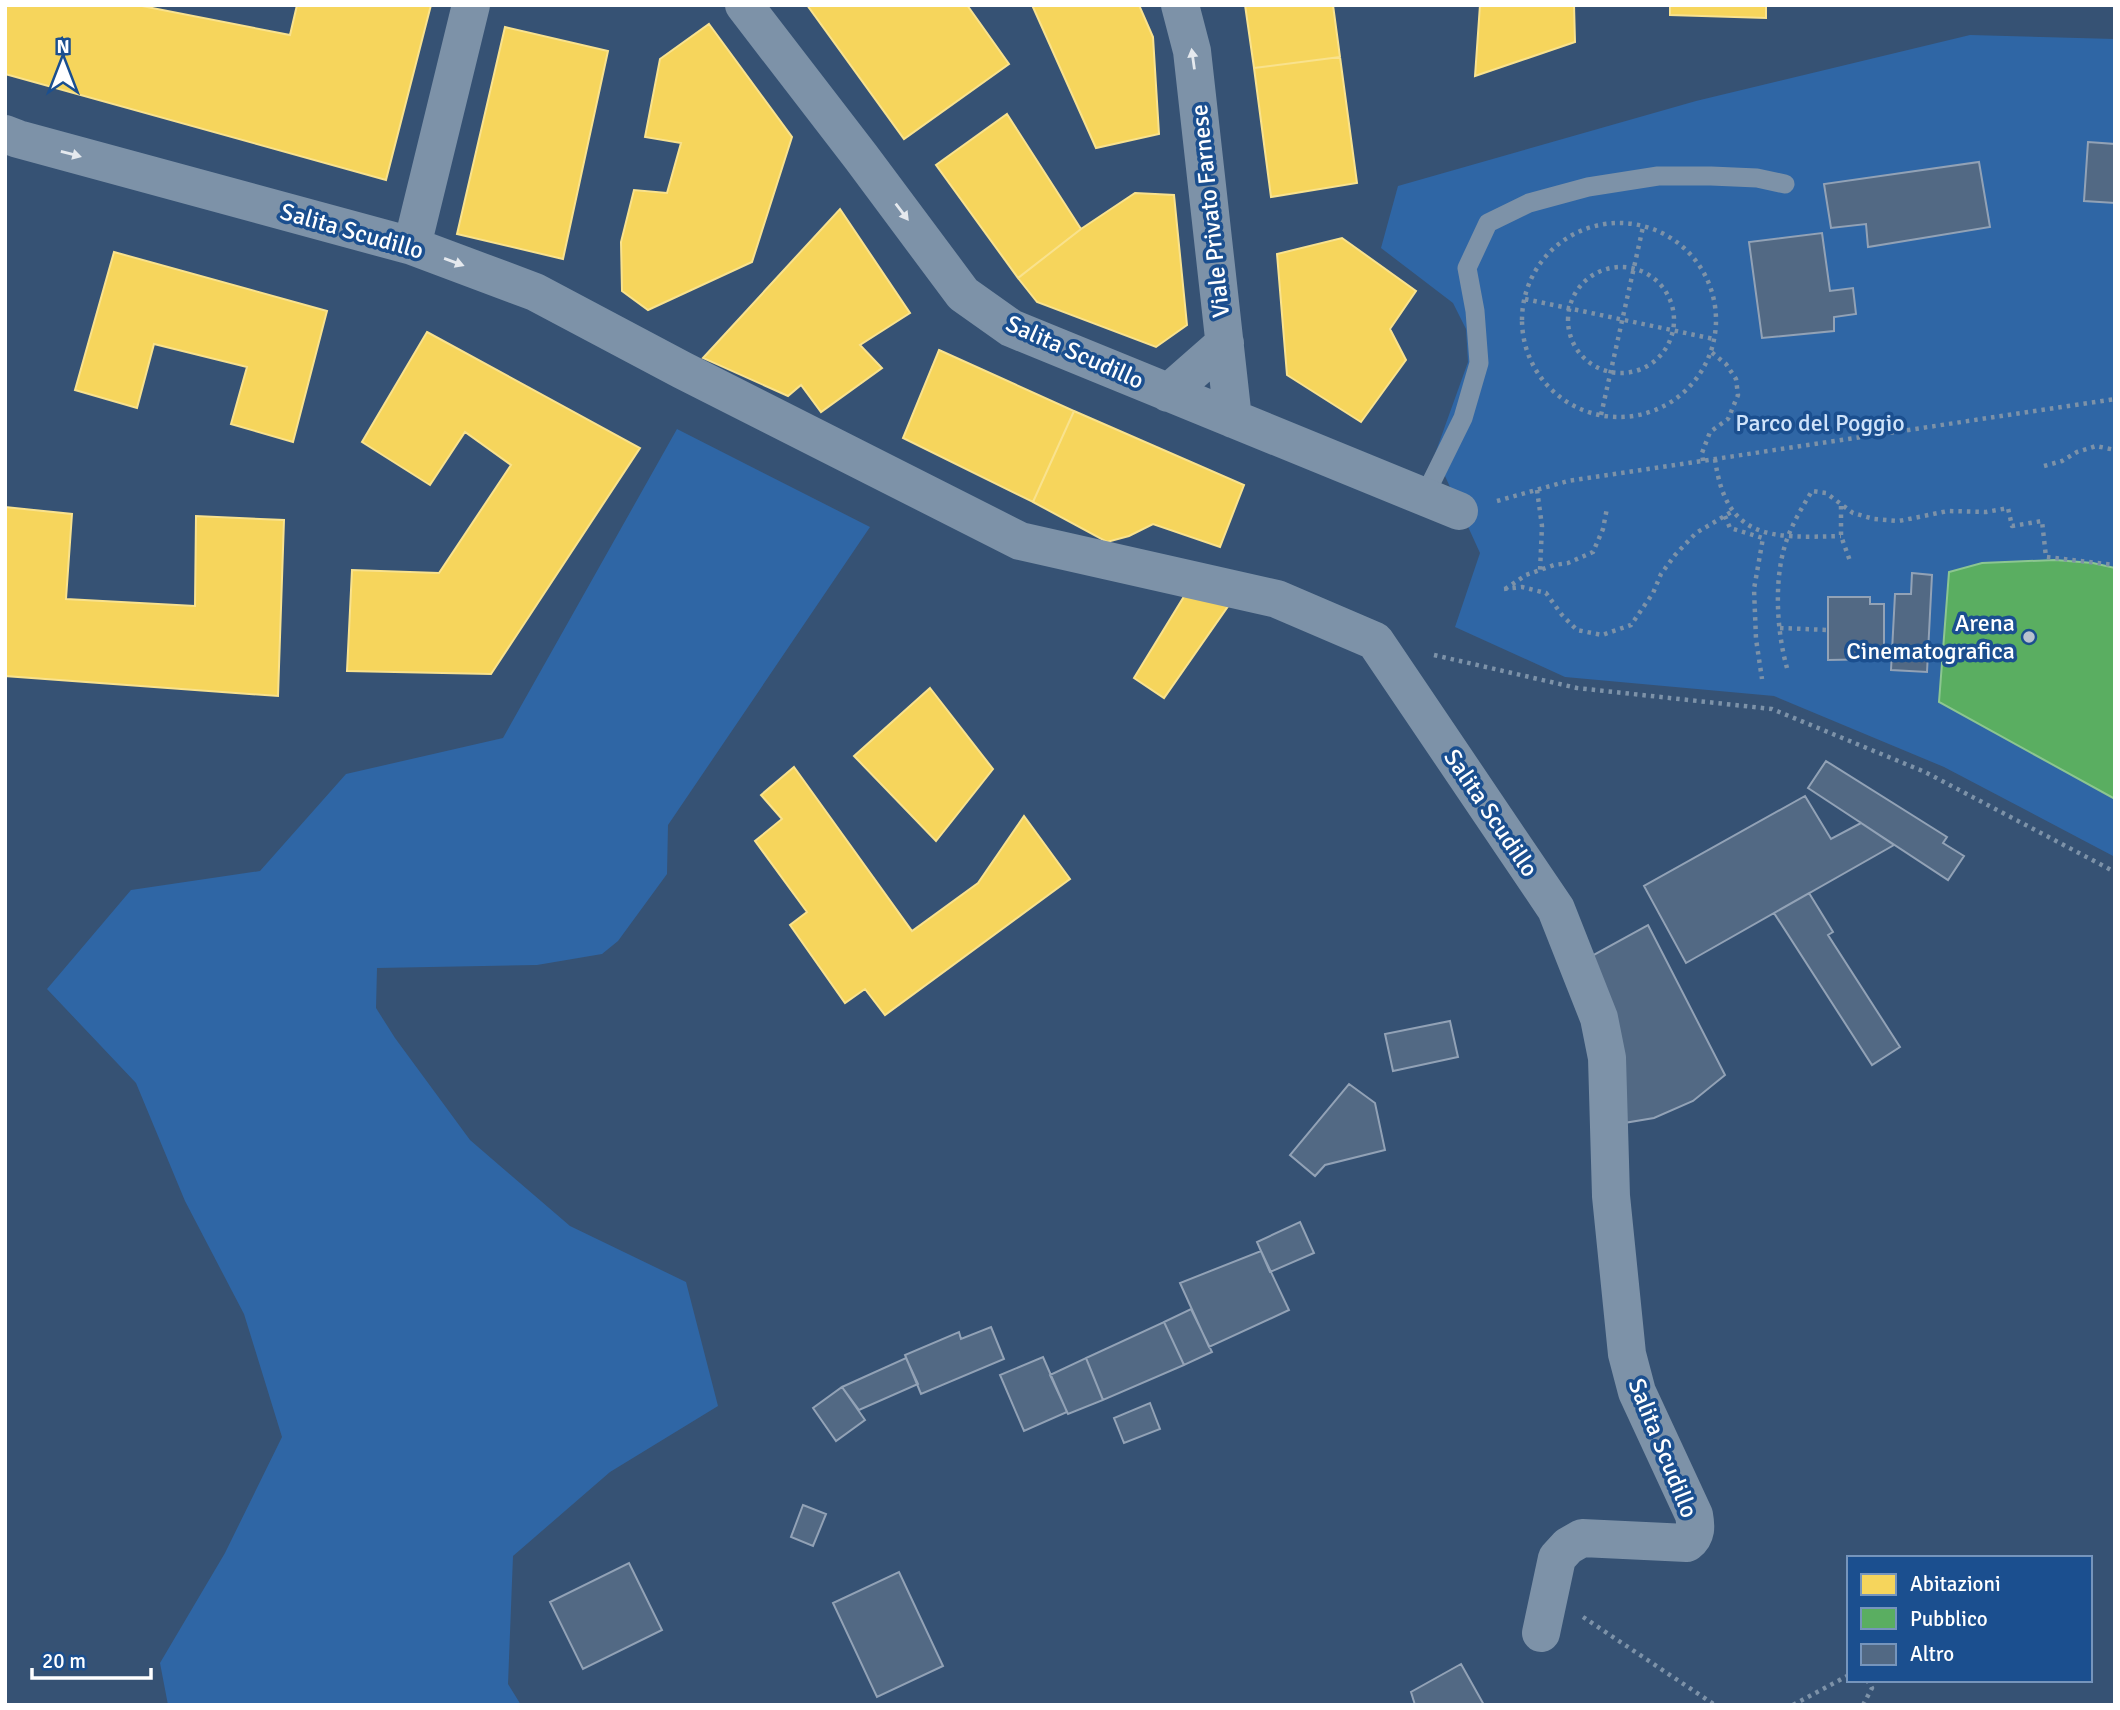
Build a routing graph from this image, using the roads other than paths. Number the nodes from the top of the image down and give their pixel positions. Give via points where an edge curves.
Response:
1 (471, 5) edge
2 (744, 5) edge
3 (1180, 5) edge
4 (5, 134) edge
5 (1785, 184) dead end
6 (412, 246) junction
7 (1225, 343) junction
8 (1168, 393) junction
9 (1233, 419) junction
10 (1424, 496) junction
11 (1459, 511) road end
12 (1541, 1633) dead end

1 - 6 street
2 -> 8 street, Salita Scudillo via 963,294 1011,328
7 -> 3 street, Viale Privato Farnese via 1192,51
4 -> 6 street, Salita Scudillo
5 - 10 lane via 1757,178 1658,176 1528,203 1488,223 1467,268 1479,363 1463,418
6 -> 12 street, Salita Scudillo via 535,292 1020,541 1277,599 1375,641 1556,909 1599,1018 1607,1058 1611,1196 1628,1354 1637,1392 1694,1515 1696,1528 1687,1543 1582,1538 1568,1546 1557,1558
7 - 8 street
7 - 9 street, Viale Privato Farnese
8 - 9 street, Salita Scudillo
9 - 10 street, Salita Scudillo
10 - 11 street, Salita Scudillo

